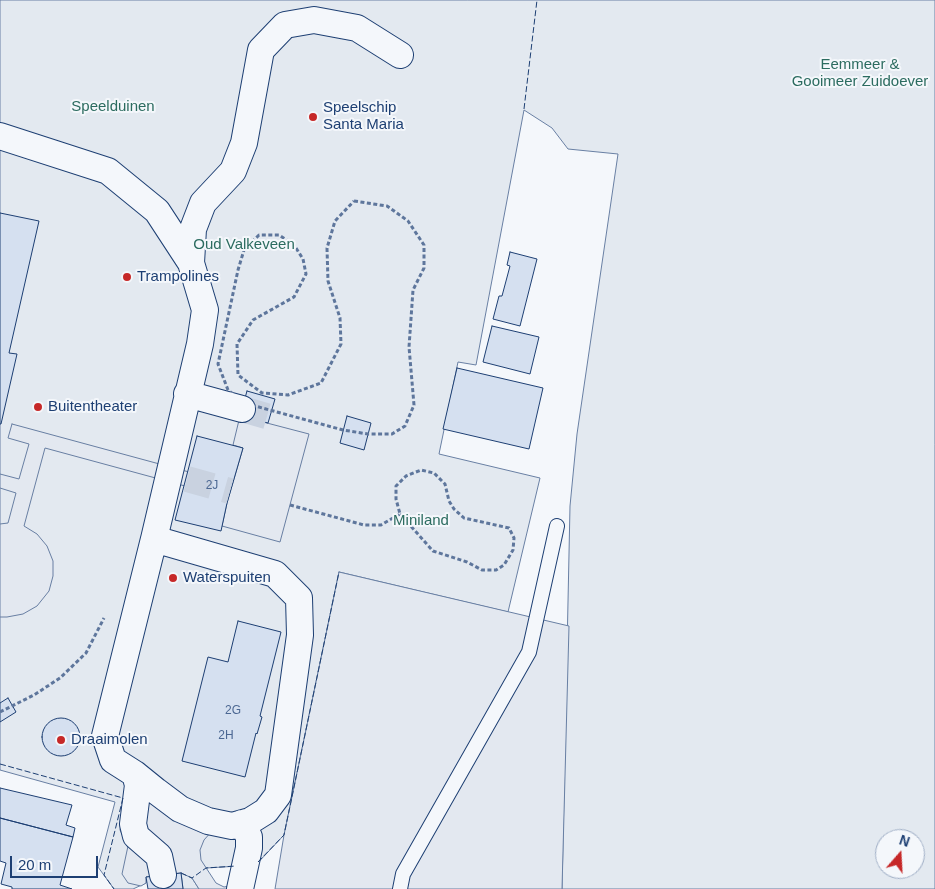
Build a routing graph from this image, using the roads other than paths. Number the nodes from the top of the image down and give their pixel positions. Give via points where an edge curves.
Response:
1 (400, 55) dead end
2 (0, 136) edge
3 (190, 263) junction
4 (187, 394) junction
5 (242, 409) tunnel mouth
6 (558, 526) dead end
7 (154, 539) junction
8 (135, 774) junction
9 (242, 823) junction
10 (163, 875) dead end
11 (240, 889) edge
12 (400, 889) edge

1 - 3 street via 357,28 314,20 284,24 261,50 244,143 233,172 203,203 193,229
2 - 3 street via 108,171 157,211
3 - 4 street via 206,310
4 - 5 street
4 - 7 street
6 - 12 lane via 529,652 403,874
7 - 8 street via 105,736 114,760
7 - 9 street via 275,574 299,598 300,634 278,795 266,811
8 - 9 street via 180,809 216,823 232,826
8 - 10 street via 138,785 133,824 136,836 159,856
9 - 11 street via 249,837 249,848

